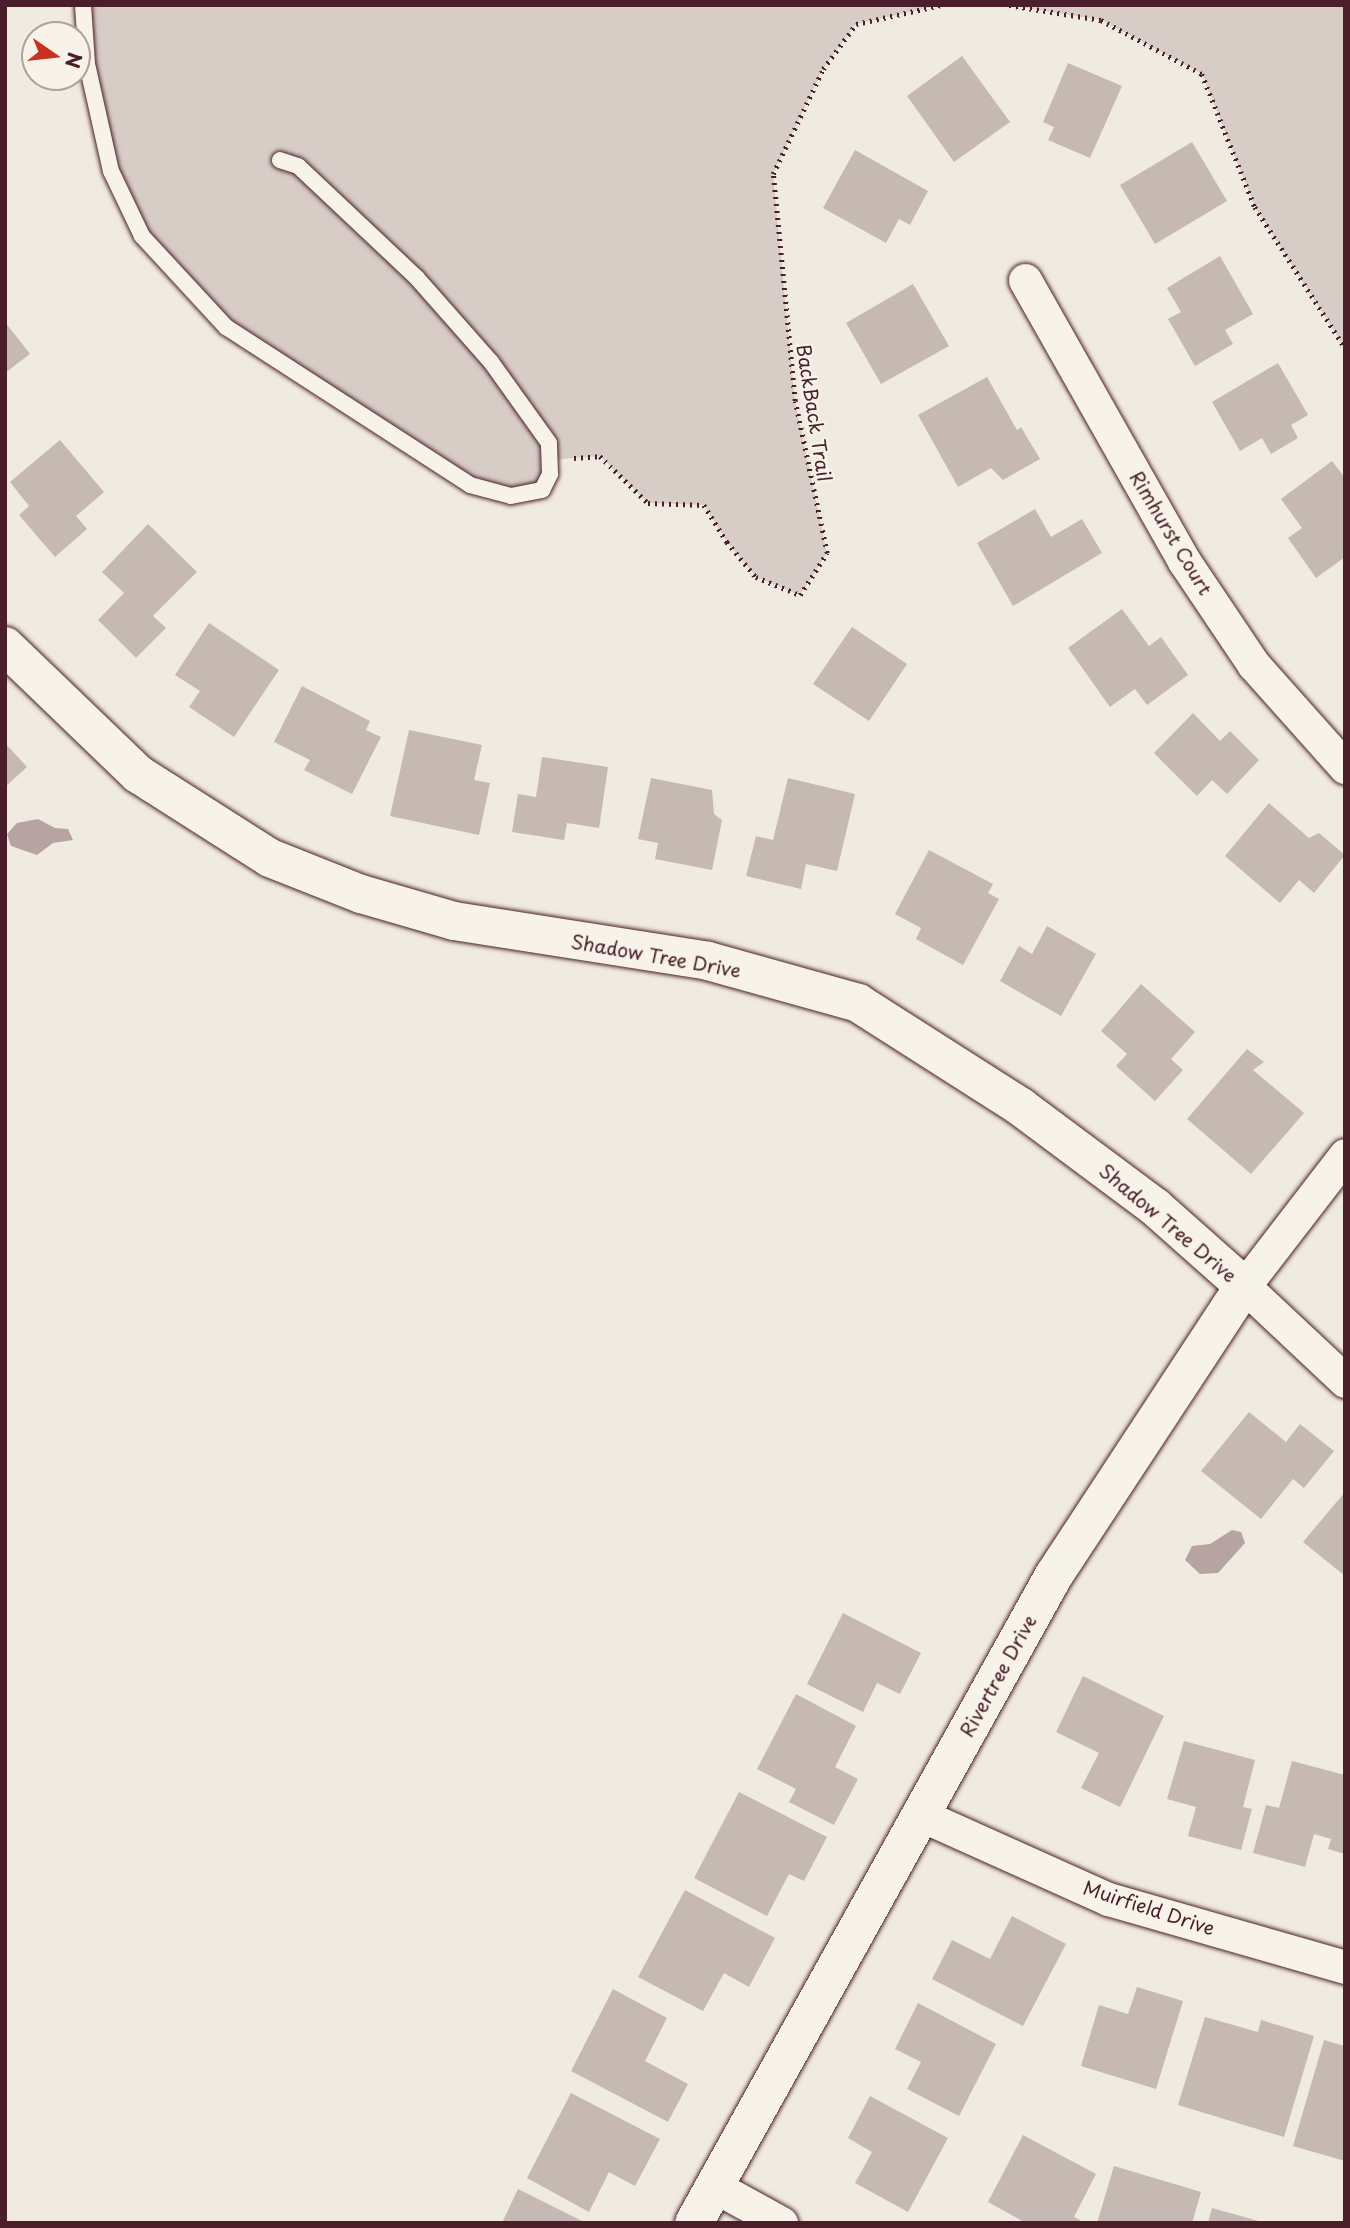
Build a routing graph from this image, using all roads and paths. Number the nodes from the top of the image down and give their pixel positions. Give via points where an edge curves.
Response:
1 (83, 5) edge
2 (940, 5) edge
3 (1009, 5) edge
4 (280, 160) dead end
5 (1025, 280) dead end
6 (1345, 348) edge
7 (550, 460) junction
8 (5, 646) edge
9 (1345, 767) edge
10 (1345, 1155) edge
11 (1244, 1286) junction
12 (1345, 1381) edge
13 (921, 1815) junction
14 (1345, 1967) edge
15 (712, 2185) junction
16 (694, 2223) edge
17 (781, 2223) edge

1 - 7 lane via 87,64 110,171 142,236 226,327 470,485 511,496 542,490 550,474
2 - 7 path, BackBack Trail via 856,24 823,69 773,174 795,401 827,553 800,594 756,577 704,505 648,503 600,456
3 - 6 path via 1101,20 1202,74 1255,207
4 - 7 lane via 298,166 457,322 543,434
5 - 9 street, Rimhurst Court via 1184,561 1254,665
8 - 11 street, Shadow Tree Drive via 138,774 270,858 360,894 454,921 708,961 858,1003 1021,1107 1155,1207
10 - 11 street, Rivertree Drive
11 - 12 street, Shadow Tree Drive
11 - 13 street, Rivertree Drive via 1054,1575
13 - 14 street, Muirfield Drive via 1108,1899
13 - 15 street, Rivertree Drive
15 - 16 street, Rivertree Drive
15 - 17 street

